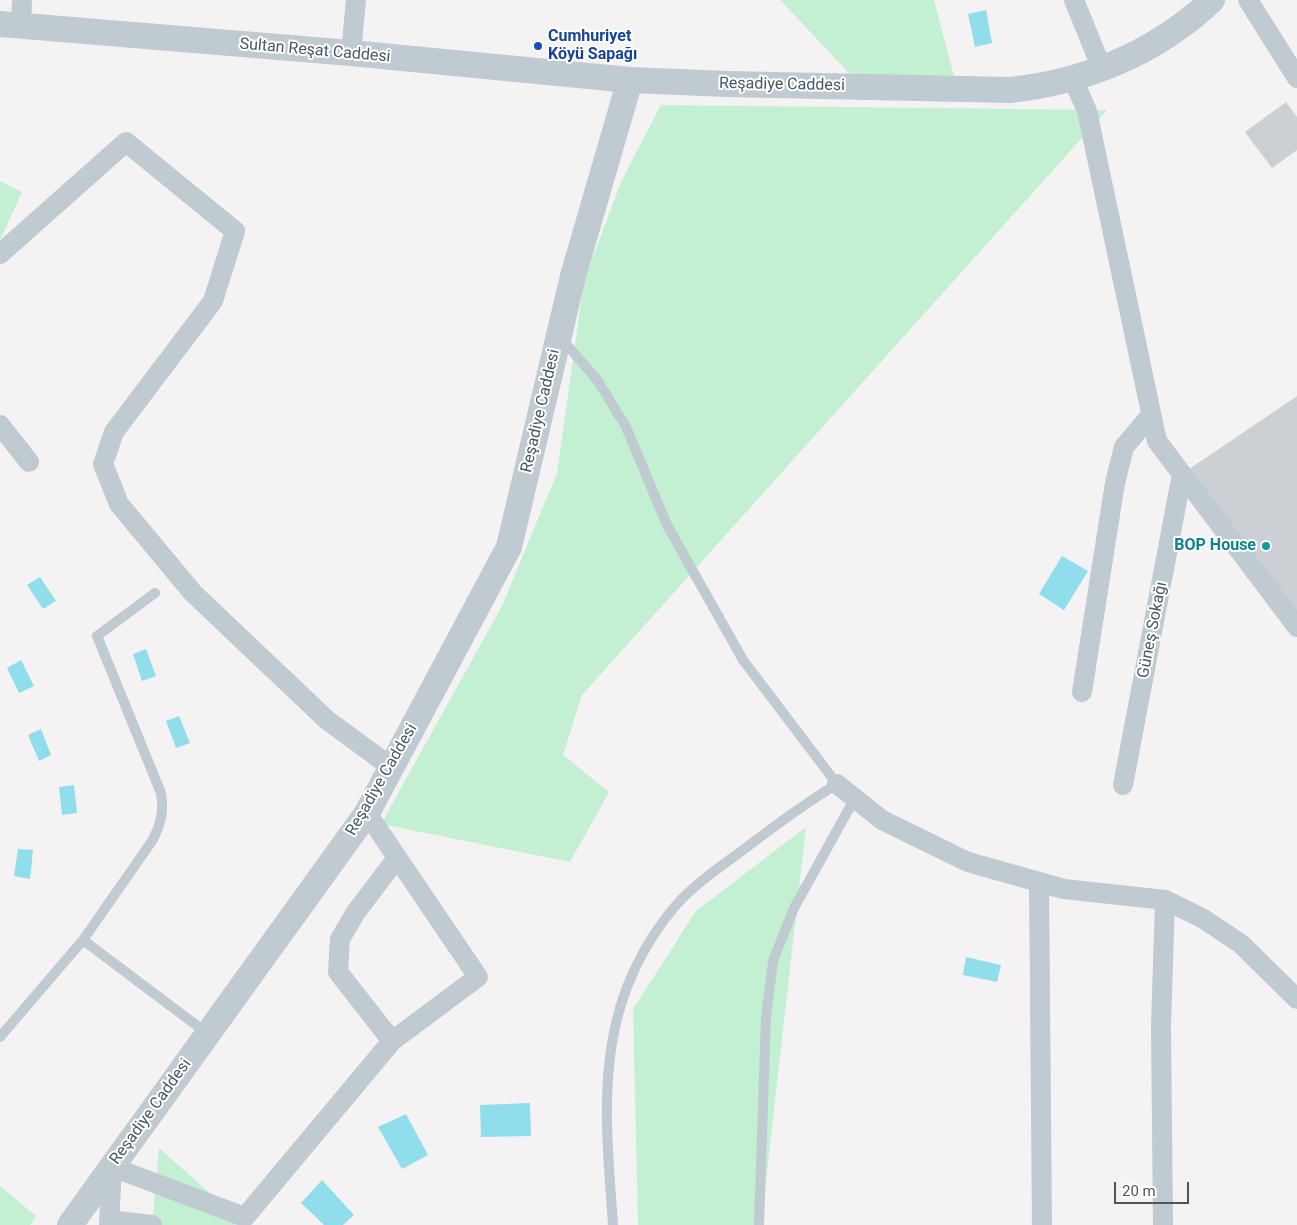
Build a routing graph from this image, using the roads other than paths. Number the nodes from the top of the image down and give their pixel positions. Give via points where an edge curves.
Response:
1 (22, 0) edge
2 (356, 0) edge
3 (1074, 0) edge
4 (1212, 0) edge
5 (1248, 0) edge
6 (11, 25) edge
7 (351, 53) junction
8 (1102, 69) junction
9 (1297, 78) edge
10 (630, 80) junction
11 (1073, 80) junction
12 (0, 254) edge
13 (559, 336) junction
14 (1152, 415) junction
15 (0, 425) edge
16 (29, 462) dead end
17 (1182, 474) junction
18 (155, 593) dead end
19 (1297, 627) edge
20 (1082, 692) dead end
21 (391, 767) junction
22 (837, 784) junction
23 (1123, 785) dead end
24 (855, 798) junction
25 (367, 813) junction
26 (397, 858) junction
27 (1039, 882) junction
28 (1165, 900) junction
29 (83, 940) junction
30 (1297, 999) edge
31 (208, 1034) junction
32 (0, 1037) edge
33 (392, 1041) junction
34 (112, 1167) junction
35 (109, 1223) edge
36 (70, 1225) edge
37 (152, 1225) edge
38 (613, 1225) edge
39 (759, 1225) edge
40 (1042, 1225) edge
41 (1163, 1225) edge

1 - 6 street
2 - 7 street
3 - 8 street
4 - 8 street, Reşadiye Caddesi via 1167,36
5 - 9 street
6 - 7 street, Sultan Reşat Caddesi
7 - 10 street, Sultan Reşat Caddesi
8 - 11 street, Reşadiye Caddesi
10 - 11 street, Reşadiye Caddesi via 1010,90
10 - 13 street, Reşadiye Caddesi via 573,276
11 - 14 street via 1087,111
12 - 21 street via 126,142 235,231 213,302 114,432 103,464 119,504 193,593 328,720
13 - 21 street, Reşadiye Caddesi via 509,547
13 - 22 lane via 598,381 626,427 666,525 744,660
14 - 17 street via 1157,441
14 - 20 street via 1124,447 1115,482
15 - 16 street
17 - 19 street
17 - 23 street, Güneş Sokağı
18 - 29 lane via 97,636 161,793 164,808 161,824
21 - 25 street, Reşadiye Caddesi
22 - 24 street
22 - 38 lane via 799,808 701,882 658,927 642,953 620,1010 609,1070 607,1095
24 - 27 street via 882,820 968,862
24 - 39 lane via 794,908 773,961 766,1017
25 - 26 street
25 - 31 street, Reşadiye Caddesi
26 - 33 street via 340,939 338,972
26 - 33 street via 478,977
27 - 28 street via 1064,889
27 - 40 street
28 - 30 street via 1202,918 1241,944
28 - 41 street via 1160,1026
29 - 31 lane
29 - 32 lane
31 - 34 street, Reşadiye Caddesi
33 - 34 street via 245,1216
34 - 35 street
34 - 36 street, Reşadiye Caddesi
35 - 37 street

